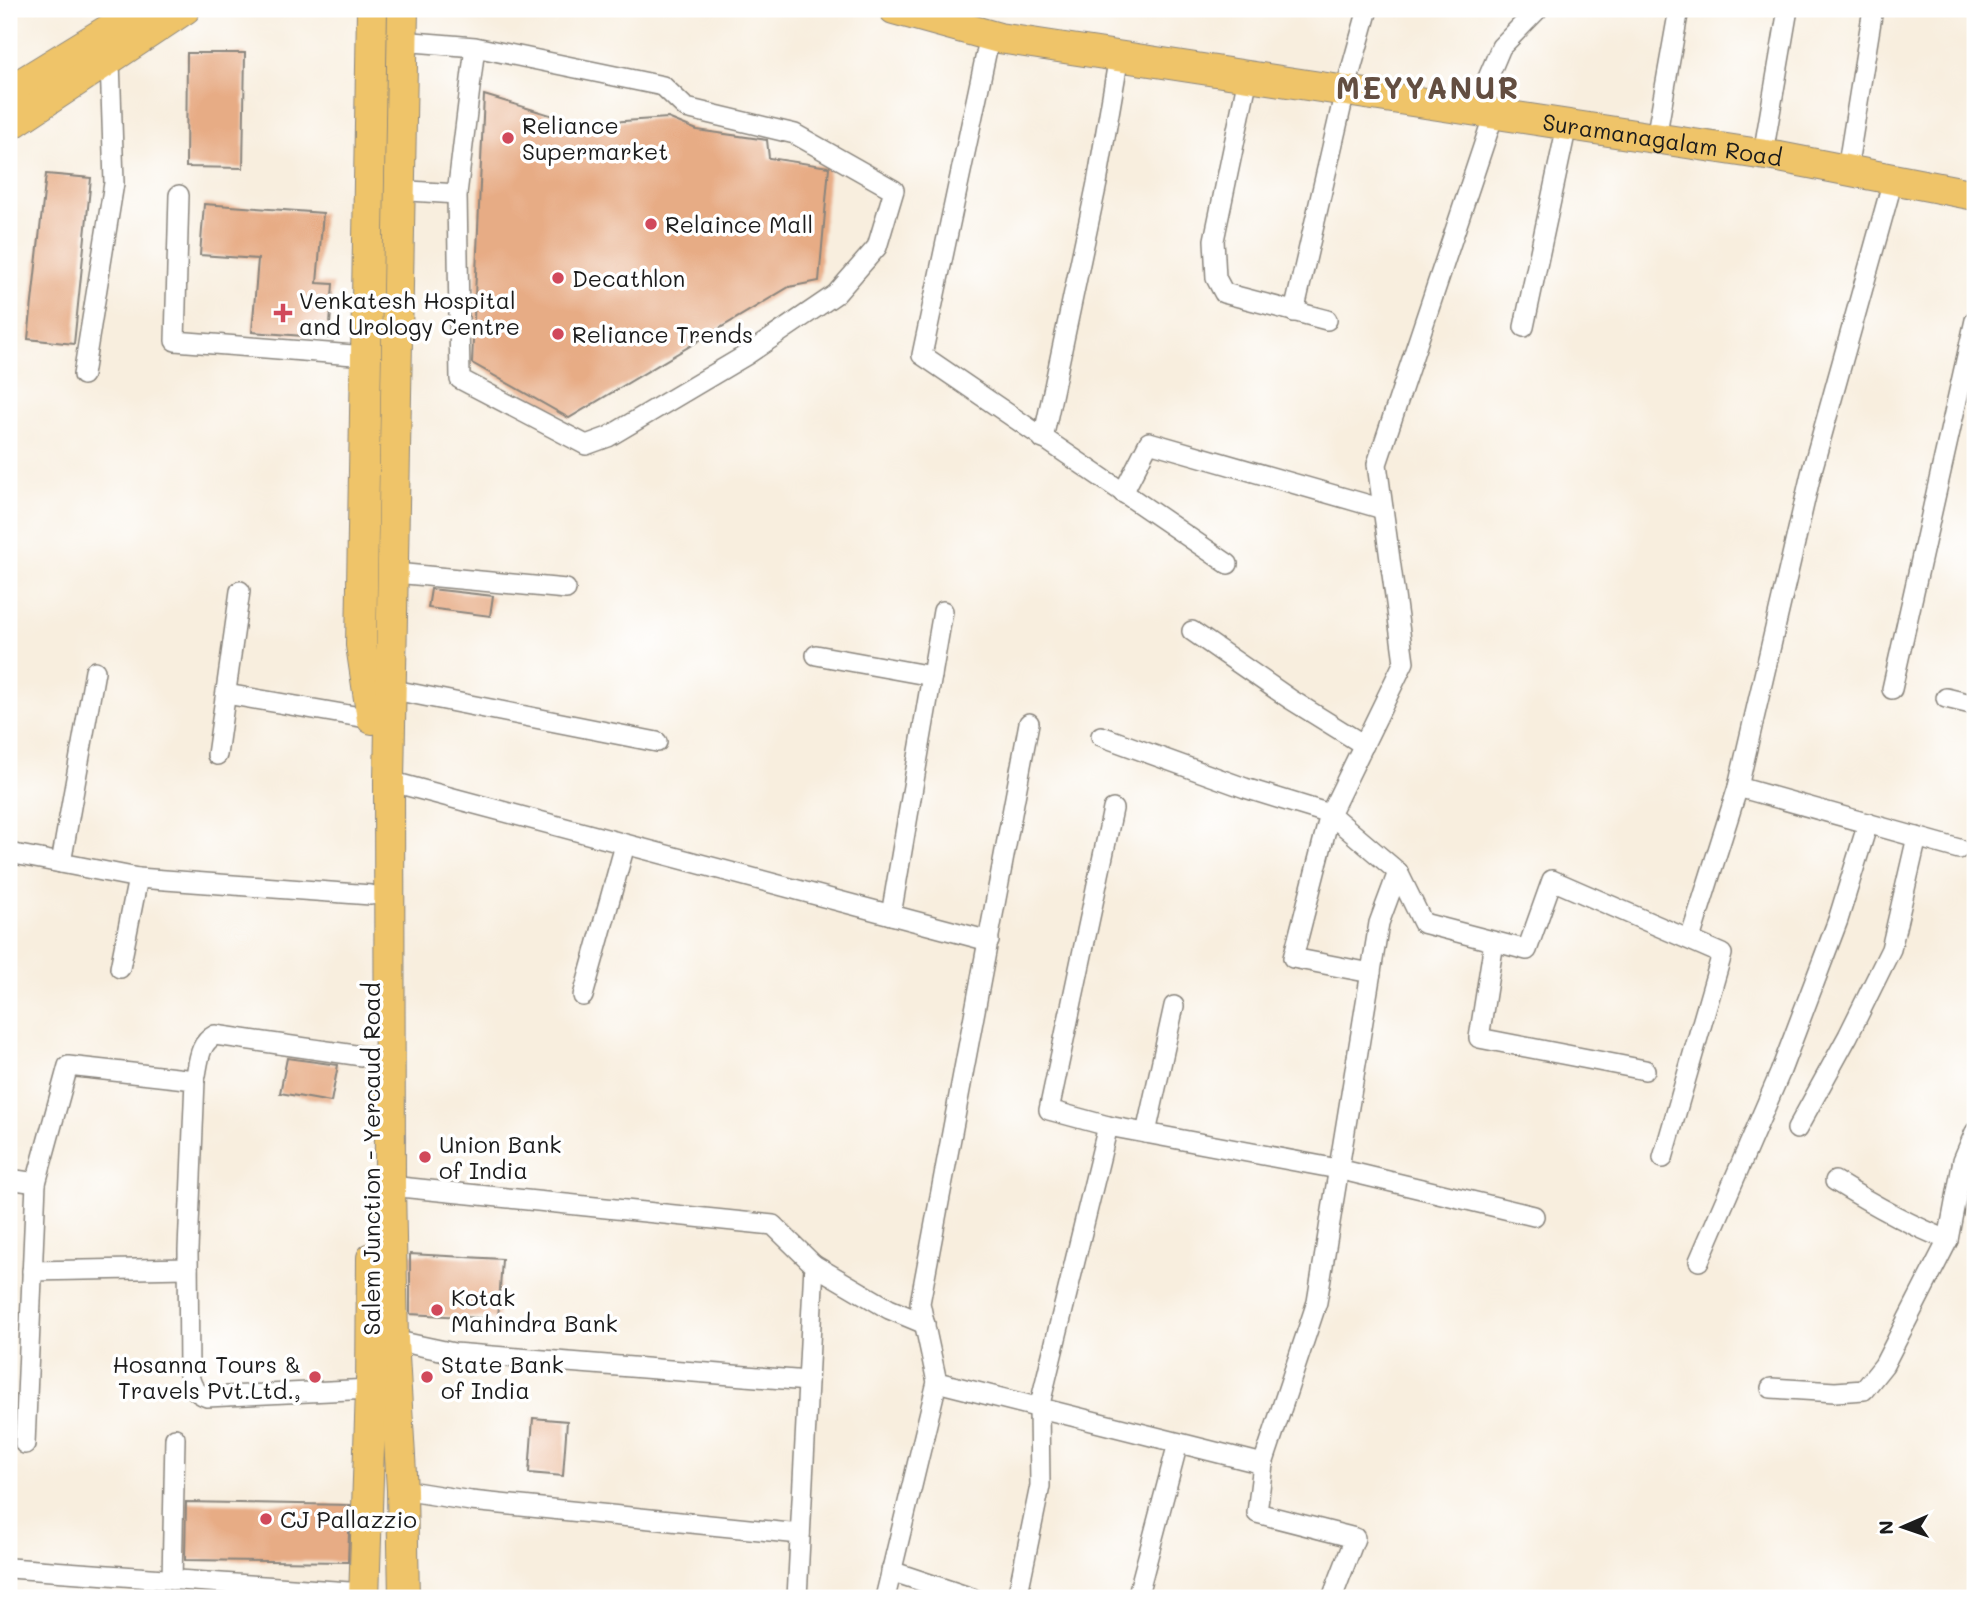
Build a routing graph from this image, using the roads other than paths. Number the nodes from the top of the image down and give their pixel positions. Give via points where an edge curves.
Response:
1 (105, 9) edge
2 (142, 9) edge
3 (165, 9) edge
4 (185, 9) edge
5 (372, 9) edge
6 (384, 9) edge
7 (403, 9) edge
8 (413, 9) edge
9 (894, 9) edge
10 (1368, 9) edge
11 (1538, 9) edge
12 (1679, 9) edge
13 (1788, 9) edge
14 (1872, 9) edge
15 (990, 35) junction
16 (413, 42) junction
17 (475, 47) junction
18 (1119, 56) junction
19 (110, 60) junction
20 (9, 68) edge
21 (1248, 77) junction
22 (9, 91) edge
23 (1345, 91) junction
24 (9, 110) edge
25 (1484, 112) junction
26 (1567, 125) junction
27 (9, 126) edge
28 (1657, 138) junction
29 (1763, 154) junction
30 (1847, 170) junction
31 (1893, 180) junction
32 (410, 191) junction
33 (457, 194) junction
34 (179, 195) dead end
35 (1975, 195) edge
36 (1294, 312) junction
37 (1327, 320) dead end
38 (1975, 320) edge
39 (1524, 327) dead end
40 (366, 356) junction
41 (83, 375) dead end
42 (1044, 439) junction
43 (1123, 493) junction
44 (1384, 509) junction
45 (1228, 564) dead end
46 (406, 574) junction
47 (566, 589) dead end
48 (240, 592) dead end
49 (943, 611) dead end
50 (1192, 631) dead end
51 (382, 643) junction
52 (816, 655) dead end
53 (94, 671) dead end
54 (932, 676) junction
55 (1892, 689) dead end
56 (404, 692) junction
57 (226, 694) junction
58 (1946, 698) dead end
59 (1975, 705) edge
60 (372, 719) junction
61 (1028, 723) dead end
62 (1101, 736) dead end
63 (657, 742) dead end
64 (1364, 746) junction
65 (217, 755) dead end
66 (389, 781) junction
67 (1738, 787) junction
68 (1113, 809) dead end
69 (1330, 814) junction
70 (1868, 823) junction
71 (1917, 837) junction
72 (625, 845) junction
73 (1959, 849) dead end
74 (9, 853) edge
75 (61, 863) junction
76 (1398, 873) junction
77 (138, 878) junction
78 (372, 895) junction
79 (891, 915) junction
80 (1690, 939) junction
81 (989, 941) junction
82 (1494, 942) junction
83 (120, 968) dead end
84 (1371, 973) junction
85 (583, 996) dead end
86 (1174, 1006) dead end
87 (369, 1057) junction
88 (1645, 1070) dead end
89 (195, 1080) junction
90 (1108, 1126) junction
91 (1797, 1129) dead end
92 (1975, 1132) edge
93 (1146, 1133) junction
94 (1663, 1158) dead end
95 (1338, 1169) junction
96 (9, 1179) edge
97 (1835, 1181) dead end
98 (36, 1183) junction
99 (390, 1186) junction
100 (1534, 1216) dead end
101 (1948, 1240) junction
102 (1699, 1261) dead end
103 (814, 1265) junction
104 (188, 1268) junction
105 (32, 1271) junction
106 (925, 1324) junction
107 (393, 1340) junction
108 (808, 1381) junction
109 (937, 1382) junction
110 (1771, 1388) dead end
111 (371, 1390) junction
112 (1039, 1408) junction
113 (175, 1438) dead end
114 (1178, 1443) junction
115 (25, 1444) dead end
116 (1263, 1464) junction
117 (402, 1490) junction
118 (800, 1534) junction
119 (9, 1568) edge
120 (891, 1571) junction
121 (172, 1580) junction
122 (364, 1596) edge
123 (404, 1598) edge
124 (797, 1598) edge
125 (885, 1598) edge
126 (972, 1598) edge
127 (1017, 1598) edge
128 (1137, 1598) edge
129 (1332, 1598) edge

1 - 20 main road
2 - 22 main road
3 - 24 main road
4 - 19 main road
5 - 40 main road
6 - 51 main road
7 - 51 main road
8 - 16 main road
9 - 15 main road, Suramanagalam Road
10 - 23 street
11 - 25 street via 1500,47
12 - 28 street
13 - 29 street
14 - 30 street
15 - 18 main road, Suramanagalam Road
15 - 42 street via 922,355
16 - 17 street
16 - 32 main road
17 - 33 street
17 - 33 street via 663,86 686,108 795,134 894,190 877,247 836,294 736,361 608,437 586,445 460,379
18 - 21 main road, Suramanagalam Road
18 - 42 street
19 - 27 main road
19 - 41 street via 114,183
21 - 23 main road, Suramanagalam Road
21 - 36 street via 1214,240 1216,278 1224,293
23 - 25 main road, Suramanagalam Road
23 - 36 street
25 - 26 main road, Suramanagalam Road
25 - 44 street via 1377,464
26 - 28 main road, Suramanagalam Road
26 - 39 street
28 - 29 main road, Suramanagalam Road
29 - 30 main road, Suramanagalam Road
30 - 31 main road, Suramanagalam Road
31 - 35 main road, Suramanagalam Road
31 - 67 street via 1811,474
32 - 33 street
32 - 46 main road
34 - 40 street via 175,341
36 - 37 street
38 - 55 street
40 - 60 main road via 360,645
42 - 43 street
43 - 44 street via 1149,442
43 - 45 street
44 - 64 street via 1404,663
46 - 47 street
46 - 56 main road
48 - 57 street
49 - 54 street
50 - 64 street
51 - 60 main road
51 - 66 main road
52 - 54 street
53 - 75 street
54 - 79 street
56 - 63 street
56 - 66 main road
57 - 60 street
57 - 65 street
58 - 59 street
60 - 78 main road, Salem Junction - Yercaud Road
61 - 81 street
62 - 69 street
64 - 69 street
66 - 72 street
66 - 99 main road
67 - 70 street
67 - 80 street
68 - 90 street via 1049,1110
69 - 76 street
69 - 84 street via 1293,958
70 - 71 street
70 - 102 street via 1790,1048
71 - 73 street
71 - 91 street via 1891,949
72 - 79 street
72 - 85 street
74 - 75 street
75 - 77 street
76 - 82 street via 1423,923
76 - 84 street via 1379,923
77 - 78 street
77 - 83 street
78 - 87 main road, Salem Junction - Yercaud Road
79 - 81 street
80 - 82 street via 1552,880 1527,950
80 - 94 street via 1722,954
81 - 106 street via 920,1303
82 - 88 street via 1479,1038
84 - 95 street
86 - 93 street
87 - 89 street via 215,1035 205,1040 201,1049
87 - 111 main road, Salem Junction - Yercaud Road
89 - 98 street via 68,1066
89 - 104 street
90 - 93 street
90 - 112 street
92 - 101 street via 1963,1160
93 - 95 street
95 - 100 street
95 - 116 street via 1317,1303
96 - 98 street
97 - 101 street via 1880,1210
98 - 105 street
99 - 103 street via 772,1225
99 - 107 main road
101 - 110 street via 1884,1365 1864,1390
103 - 106 street via 889,1309
103 - 108 street
104 - 105 street
104 - 111 street via 189,1374 191,1386 199,1394
105 - 115 street
106 - 109 street
107 - 108 street via 454,1353
107 - 117 main road
108 - 118 street
109 - 112 street
109 - 120 street
111 - 122 main road, Salem Junction - Yercaud Road
112 - 114 street
112 - 127 street via 1040,1486
113 - 121 street
114 - 116 street
114 - 128 street
116 - 129 street via 1257,1513 1355,1538
117 - 118 street
117 - 123 main road
118 - 124 street
119 - 121 street
120 - 125 street
120 - 126 street
121 - 122 street

